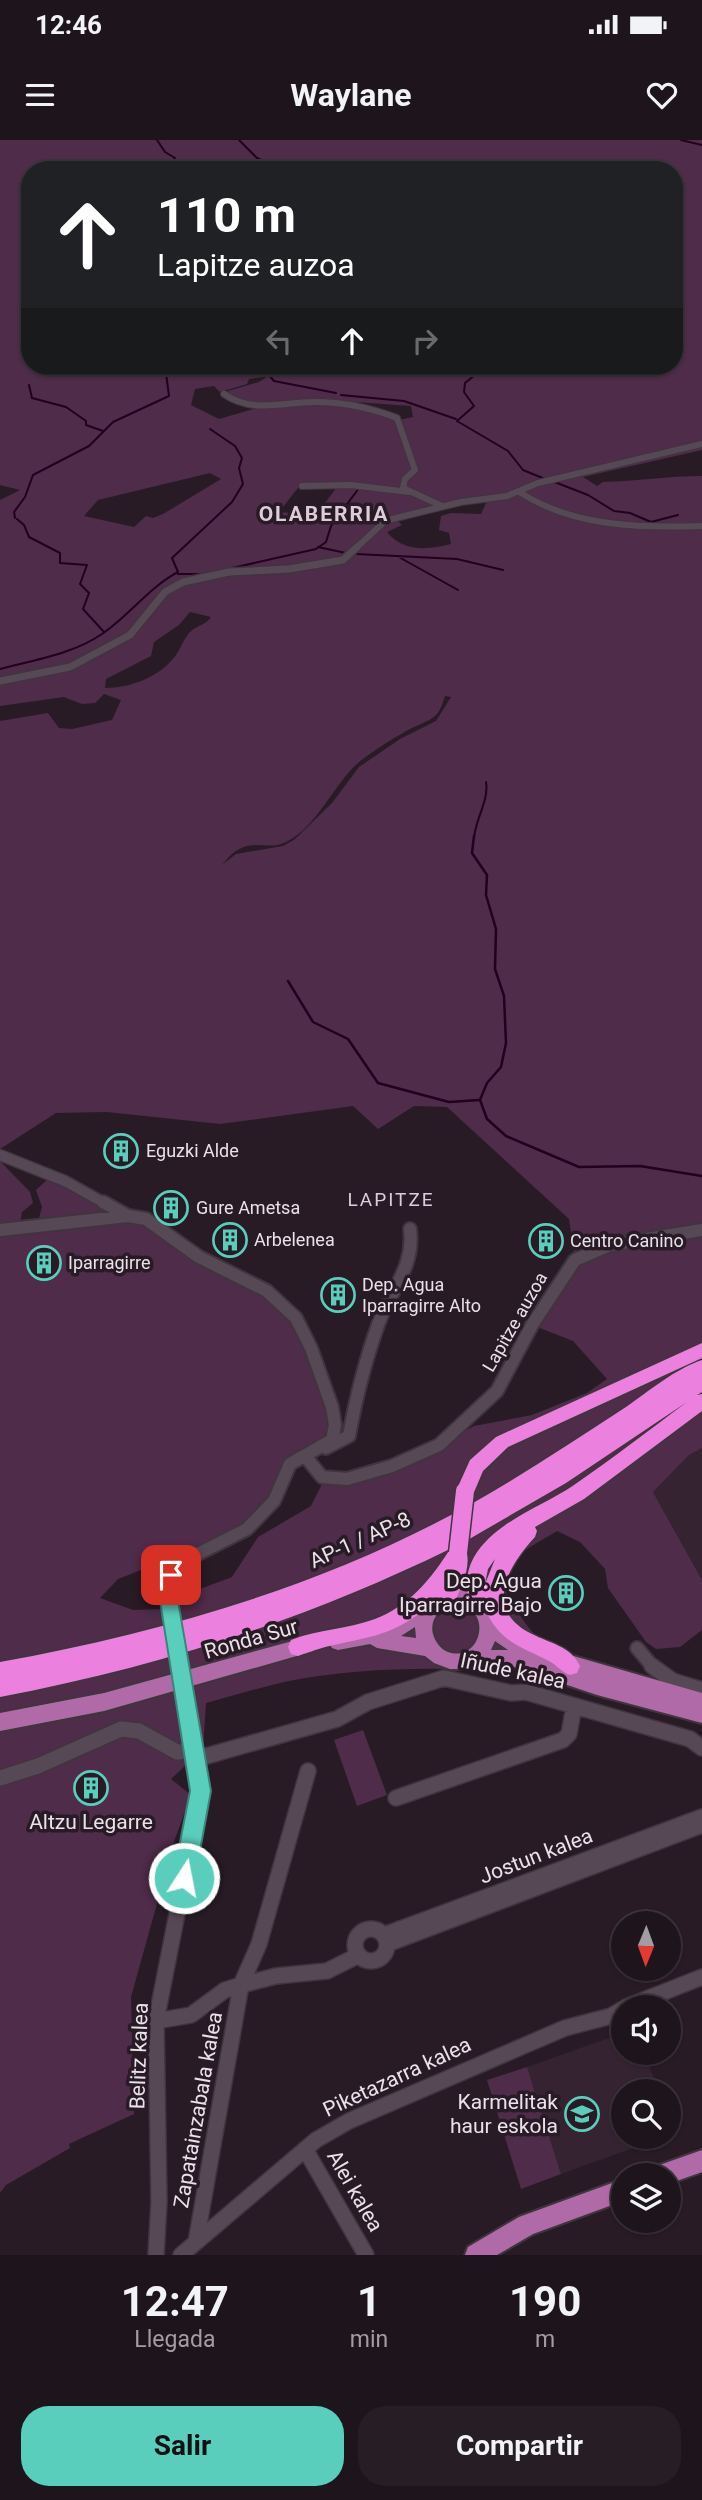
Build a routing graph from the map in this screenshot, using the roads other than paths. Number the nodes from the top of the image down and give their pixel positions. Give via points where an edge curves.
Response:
1 (224, 394) dead end
2 (702, 444) edge
3 (302, 486) dead end
4 (409, 492) junction
5 (521, 493) junction
6 (442, 506) junction
7 (702, 526) edge
8 (0, 681) edge
9 (0, 1155) edge
10 (128, 1216) junction
11 (410, 1229) dead end
12 (0, 1230) edge
13 (702, 1230) edge
14 (702, 1350) edge
15 (702, 1367) edge
16 (702, 1383) edge
17 (702, 1401) edge
18 (311, 1453) junction
19 (545, 1513) junction
20 (454, 1562) junction
21 (446, 1599) junction
22 (428, 1610) junction
23 (485, 1616) junction
24 (355, 1640) junction
25 (298, 1647) junction
26 (637, 1648) dead end
27 (432, 1649) junction
28 (472, 1657) junction
29 (570, 1666) junction
30 (0, 1672) edge
31 (0, 1687) edge
32 (702, 1690) edge
33 (702, 1702) edge
34 (574, 1706) junction
35 (702, 1714) edge
36 (0, 1722) edge
37 (702, 1748) edge
38 (195, 1755) junction
39 (308, 1771) dead end
40 (0, 1778) edge
41 (396, 1798) dead end
42 (702, 1817) edge
43 (702, 1825) edge
44 (386, 1940) junction
45 (359, 1955) junction
46 (702, 1977) edge
47 (241, 1985) junction
48 (657, 1995) edge
49 (611, 2016) edge
50 (156, 2021) junction
51 (305, 2149) junction
52 (702, 2161) edge
53 (681, 2168) edge
54 (611, 2194) edge
55 (196, 2242) junction
56 (156, 2255) edge
57 (181, 2255) edge
58 (366, 2255) edge
59 (476, 2255) edge

1 - 4 street via 248,407 330,403 397,418 415,470 402,484
2 - 5 street via 538,483
3 - 4 street via 351,485
4 - 6 street
5 - 6 street
5 - 7 street via 546,509 605,522 640,528
6 - 8 street via 384,522 343,560 289,569 254,568 183,582 165,592 130,635 70,667
9 - 10 street via 65,1181
10 - 12 street
10 - 18 street via 146,1219 199,1257 267,1291 296,1318 319,1370 335,1425 332,1440
11 - 18 street via 411,1261 383,1311 361,1377 349,1436
13 - 18 street, Lapitze auzoa via 610,1245 575,1260 532,1325 497,1391 439,1445 347,1479 322,1477
14 - 20 highway, bridge via 502,1442 476,1466 465,1491
15 - 30 highway, AP-1 / AP-8 via 505,1494 345,1573 163,1635
16 - 31 highway, AP-1 / AP-8 via 513,1506 394,1568 213,1637 116,1664
17 - 19 highway
18 - 38 street, Belitz kalea, bridge via 290,1464 274,1502 260,1518 232,1539 186,1560 168,1581
19 - 23 highway via 505,1538 484,1558 475,1579
19 - 29 highway via 504,1559 496,1576 494,1602 510,1631
20 - 21 highway via 455,1579
20 - 25 highway via 426,1597 394,1620
21 - 22 main road
21 - 23 main road via 461,1598
22 - 24 main road, Ronda Sur via 393,1632
22 - 27 main road via 423,1634
23 - 28 main road via 489,1640
23 - 29 main road via 514,1645
24 - 25 main road, Ronda Sur
24 - 27 main road
25 - 36 main road, Ronda Sur via 104,1702
26 - 32 street via 658,1673 674,1683
27 - 28 main road via 451,1660
28 - 35 main road via 514,1659
29 - 33 main road
34 - 37 street, Iñude kalea via 690,1739
34 - 38 street, Iñude kalea via 456,1679 433,1680 337,1718
34 - 41 street via 569,1734 563,1740
38 - 40 street via 177,1752 139,1731 121,1729
38 - 50 street, Belitz kalea via 201,1791
39 - 47 street, Zapatainzabala kalea via 259,1944
42 - 44 street, Jostun kalea
43 - 44 street, Jostun kalea
44 - 45 street, Jostun kalea via 384,1954 376,1961
44 - 45 street, Jostun kalea via 376,1928 360,1932 355,1942
45 - 47 street, Jostun kalea via 327,1971
46 - 48 street, Piketazarra kalea
47 - 50 street, Zapatainzabala kalea via 218,1994 191,2015
47 - 55 street, Zapatainzabala kalea
49 - 51 street, Piketazarra kalea via 565,2028 349,2121
50 - 56 street, Belitz kalea
51 - 55 street, Piketazarra kalea
51 - 58 street, Alei kalea
52 - 53 main road
54 - 59 main road via 527,2225
55 - 57 street, Piketazarra kalea

